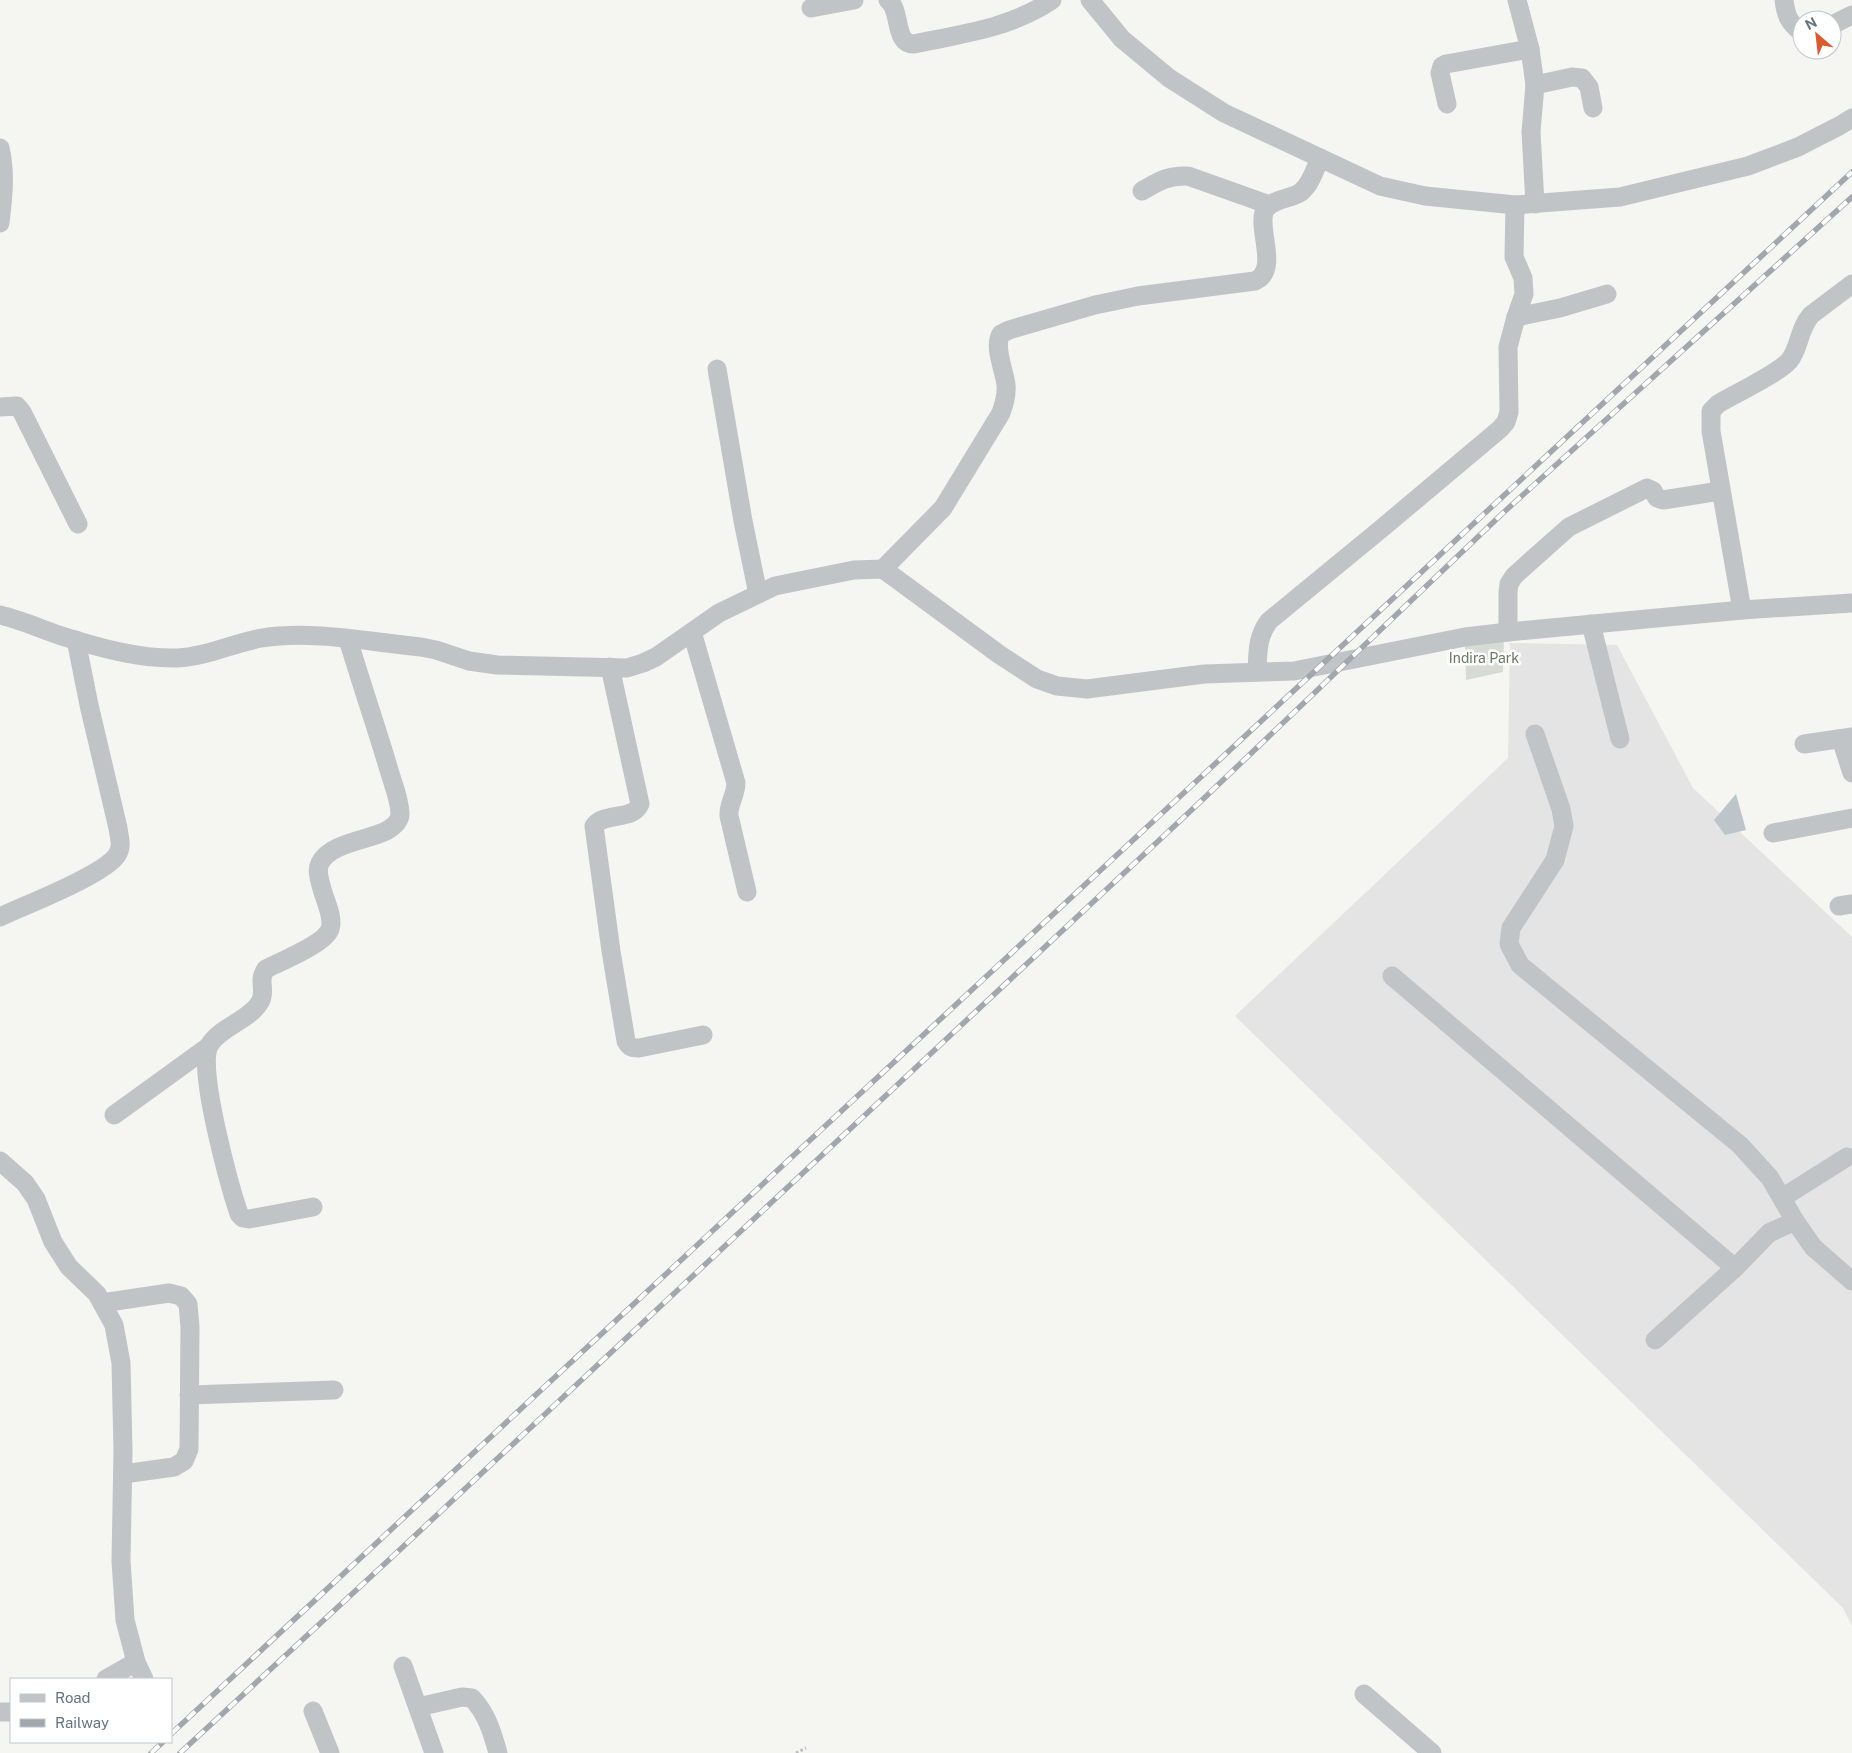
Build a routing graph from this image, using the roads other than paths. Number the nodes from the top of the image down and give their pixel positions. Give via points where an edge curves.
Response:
1 (854, 0) edge
2 (888, 0) edge
3 (1052, 0) edge
4 (1090, 0) edge
5 (1517, 0) edge
6 (1784, 0) edge
7 (811, 8) dead end
8 (1792, 24) edge
9 (1530, 49) junction
10 (1536, 85) junction
11 (1447, 104) dead end
12 (1593, 108) dead end
13 (1852, 118) edge
14 (0, 148) edge
15 (1320, 158) junction
16 (1142, 191) dead end
17 (1535, 204) junction
18 (1270, 205) junction
19 (1515, 205) junction
20 (0, 223) edge
21 (1852, 284) edge
22 (1607, 294) dead end
23 (1516, 317) junction
24 (717, 369) dead end
25 (0, 407) edge
26 (1720, 491) junction
27 (78, 524) dead end
28 (883, 569) junction
29 (758, 594) junction
30 (1852, 603) edge
31 (1742, 610) junction
32 (0, 615) edge
33 (1591, 624) junction
34 (692, 632) junction
35 (1508, 632) junction
36 (348, 639) junction
37 (76, 640) junction
38 (610, 667) junction
39 (1258, 672) junction
40 (1536, 734) dead end
41 (1620, 738) dead end
42 (1847, 738) edge
43 (1804, 744) dead end
44 (1852, 772) edge
45 (1852, 818) edge
46 (1773, 833) dead end
47 (747, 892) dead end
48 (0, 917) edge
49 (1392, 976) dead end
50 (703, 1035) dead end
51 (208, 1047) junction
52 (114, 1115) dead end
53 (1847, 1157) dead end
54 (0, 1161) edge
55 (1782, 1198) junction
56 (313, 1207) dead end
57 (1795, 1220) junction
58 (1735, 1268) junction
59 (1852, 1281) edge
60 (102, 1303) junction
61 (1655, 1340) dead end
62 (334, 1390) dead end
63 (189, 1395) junction
64 (123, 1474) junction
65 (136, 1662) junction
66 (404, 1666) dead end
67 (108, 1678) edge
68 (144, 1678) edge
69 (1364, 1694) dead end
70 (418, 1707) junction
71 (313, 1711) dead end
72 (330, 1753) edge
73 (434, 1753) edge
74 (498, 1753) edge
75 (1432, 1753) edge

1 - 7 street
2 - 3 street via 895,8 901,35 908,44 994,27 1016,20
4 - 15 street via 1122,39 1168,78 1224,113
5 - 9 street
6 - 8 street via 1787,17
9 - 10 street
9 - 11 street via 1442,66 1440,73
10 - 12 street via 1582,78 1589,87
10 - 17 street via 1531,132
13 - 17 street via 1798,147 1748,166 1620,197
14 - 20 street via 5,184
15 - 18 street via 1308,185 1301,192
15 - 19 street via 1380,186 1425,196
16 - 18 street via 1162,179 1188,176
17 - 19 street
18 - 28 street via 1263,218 1265,272 1255,281 1138,296 1001,334 998,343 1006,386 1001,413 943,508
19 - 23 street via 1514,257 1525,286
21 - 26 street via 1806,322 1789,361 1711,411
22 - 23 street via 1555,310
23 - 39 street via 1508,347 1509,412 1506,422 1269,621 1258,641
24 - 29 street
25 - 27 street via 17,406 22,412
26 - 31 street
26 - 35 street via 1659,500 1648,488 1569,527 1509,584
28 - 29 street via 854,570 775,586
28 - 39 street via 1000,655 1037,679 1057,686 1087,689 1204,674
29 - 34 street via 719,613
30 - 31 street
31 - 33 street
32 - 37 street
33 - 35 street
33 - 41 street
34 - 38 street via 644,663 627,668
34 - 47 street via 736,783 729,816
35 - 39 street via 1466,637 1294,672
36 - 37 street via 287,635 260,638 177,658 135,655
36 - 38 street via 428,648 469,661 497,665
36 - 51 street via 385,755 400,816 396,824 386,831 336,849 324,857 318,865 318,877 330,920 326,936 266,970 261,981 261,1001
37 - 48 street via 121,847 107,865 95,872
38 - 50 street via 640,804 633,812 597,822 594,826 626,1041 628,1046 639,1048
40 - 55 street via 1564,826 1555,860 1511,928 1510,944 1520,965 1740,1145 1770,1178
42 - 43 street
42 - 44 street
45 - 46 street
49 - 58 street
51 - 52 street
51 - 56 street via 211,1097 224,1163 239,1214 249,1219
53 - 55 street
54 - 60 street via 25,1183 36,1199 53,1242
55 - 57 street
57 - 58 street via 1769,1234
57 - 59 street via 1813,1247
58 - 61 street
60 - 63 street via 169,1293 181,1296 188,1304 190,1327
60 - 64 street via 114,1325 121,1363
62 - 63 street
63 - 64 street via 189,1448 184,1461 174,1467
64 - 65 street via 121,1561 125,1620
65 - 67 street
65 - 68 street
66 - 70 street
69 - 75 street
70 - 73 street
70 - 74 street via 462,1697 472,1698 488,1720
71 - 72 street

